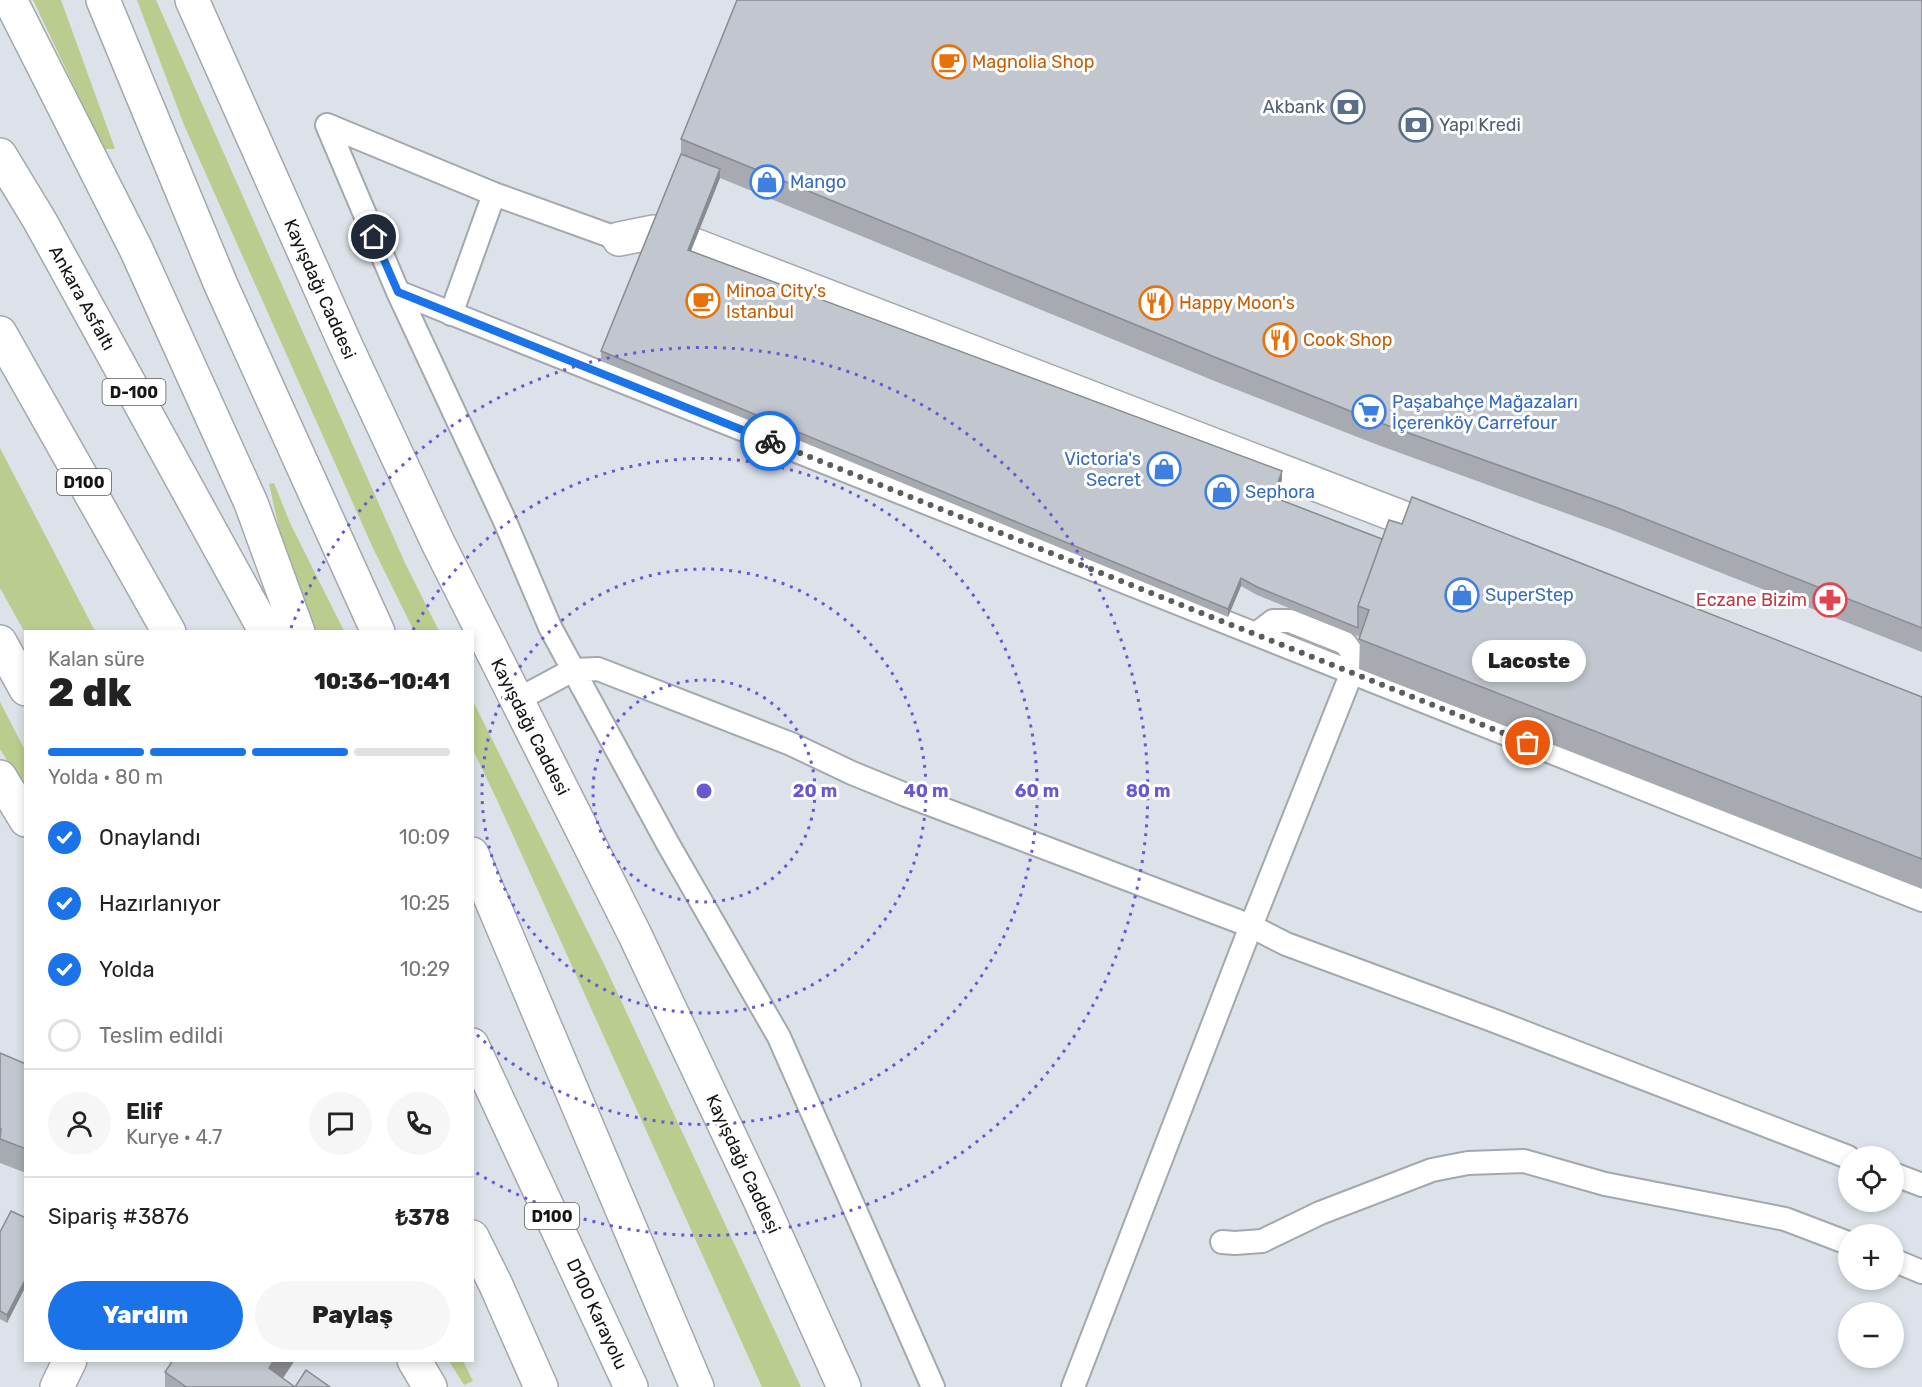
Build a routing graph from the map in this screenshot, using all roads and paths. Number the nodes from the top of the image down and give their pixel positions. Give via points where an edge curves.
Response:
1 (10, 0) edge
2 (103, 0) edge
3 (192, 0) edge
4 (0, 155) edge
5 (494, 194) junction
6 (619, 239) joint
7 (398, 292) junction
8 (451, 314) junction
9 (0, 333) edge
10 (1471, 544) edge
11 (168, 630) edge
12 (265, 630) edge
13 (297, 630) edge
14 (377, 630) edge
15 (0, 642) edge
16 (573, 670) junction
17 (1352, 672) junction
18 (24, 685) edge
19 (517, 700) junction
20 (0, 777) edge
21 (24, 817) edge
22 (474, 859) edge
23 (1922, 900) edge
24 (1251, 926) junction
25 (474, 1049) edge
26 (1838, 1153) edge
27 (1904, 1178) edge
28 (1922, 1185) edge
29 (1838, 1239) edge
30 (474, 1241) edge
31 (1222, 1242) dead end
32 (1904, 1265) edge
33 (1922, 1272) edge
34 (1090, 1346) junction
35 (69, 1362) edge
36 (415, 1362) edge
37 (57, 1387) edge
38 (430, 1387) edge
39 (541, 1387) edge
40 (631, 1387) edge
41 (697, 1387) edge
42 (844, 1387) edge
43 (933, 1387) edge
44 (1057, 1387) edge
45 (1073, 1387) edge

1 - 13 main road via 141,260 251,503
2 - 14 main road via 221,285
3 - 19 main road, Kayışdağı Caddesi via 350,357
4 - 12 main road, Ankara Asfaltı / D-100
5 - 6 lane
5 - 7 lane via 327,125
5 - 8 lane
6 - 10 main road via 654,232 694,245
7 - 8 lane
7 - 16 lane
8 - 17 lane
9 - 11 main road, D100
15 - 18 main road
16 - 19 lane
16 - 24 lane via 598,669 634,682 906,795
16 - 43 lane via 779,1037
17 - 23 lane
17 - 24 lane
19 - 42 main road, Kayışdağı Caddesi via 686,1041
20 - 21 main road
22 - 41 main road
24 - 26 lane via 1286,944
24 - 34 lane
25 - 40 main road, D100 Karayolu / D100
27 - 28 lane
29 - 31 lane via 1785,1219 1605,1184 1524,1161 1468,1163 1432,1170 1320,1213 1262,1241
30 - 39 main road
32 - 33 lane
34 - 44 lane
34 - 45 lane
35 - 37 main road
36 - 38 main road

